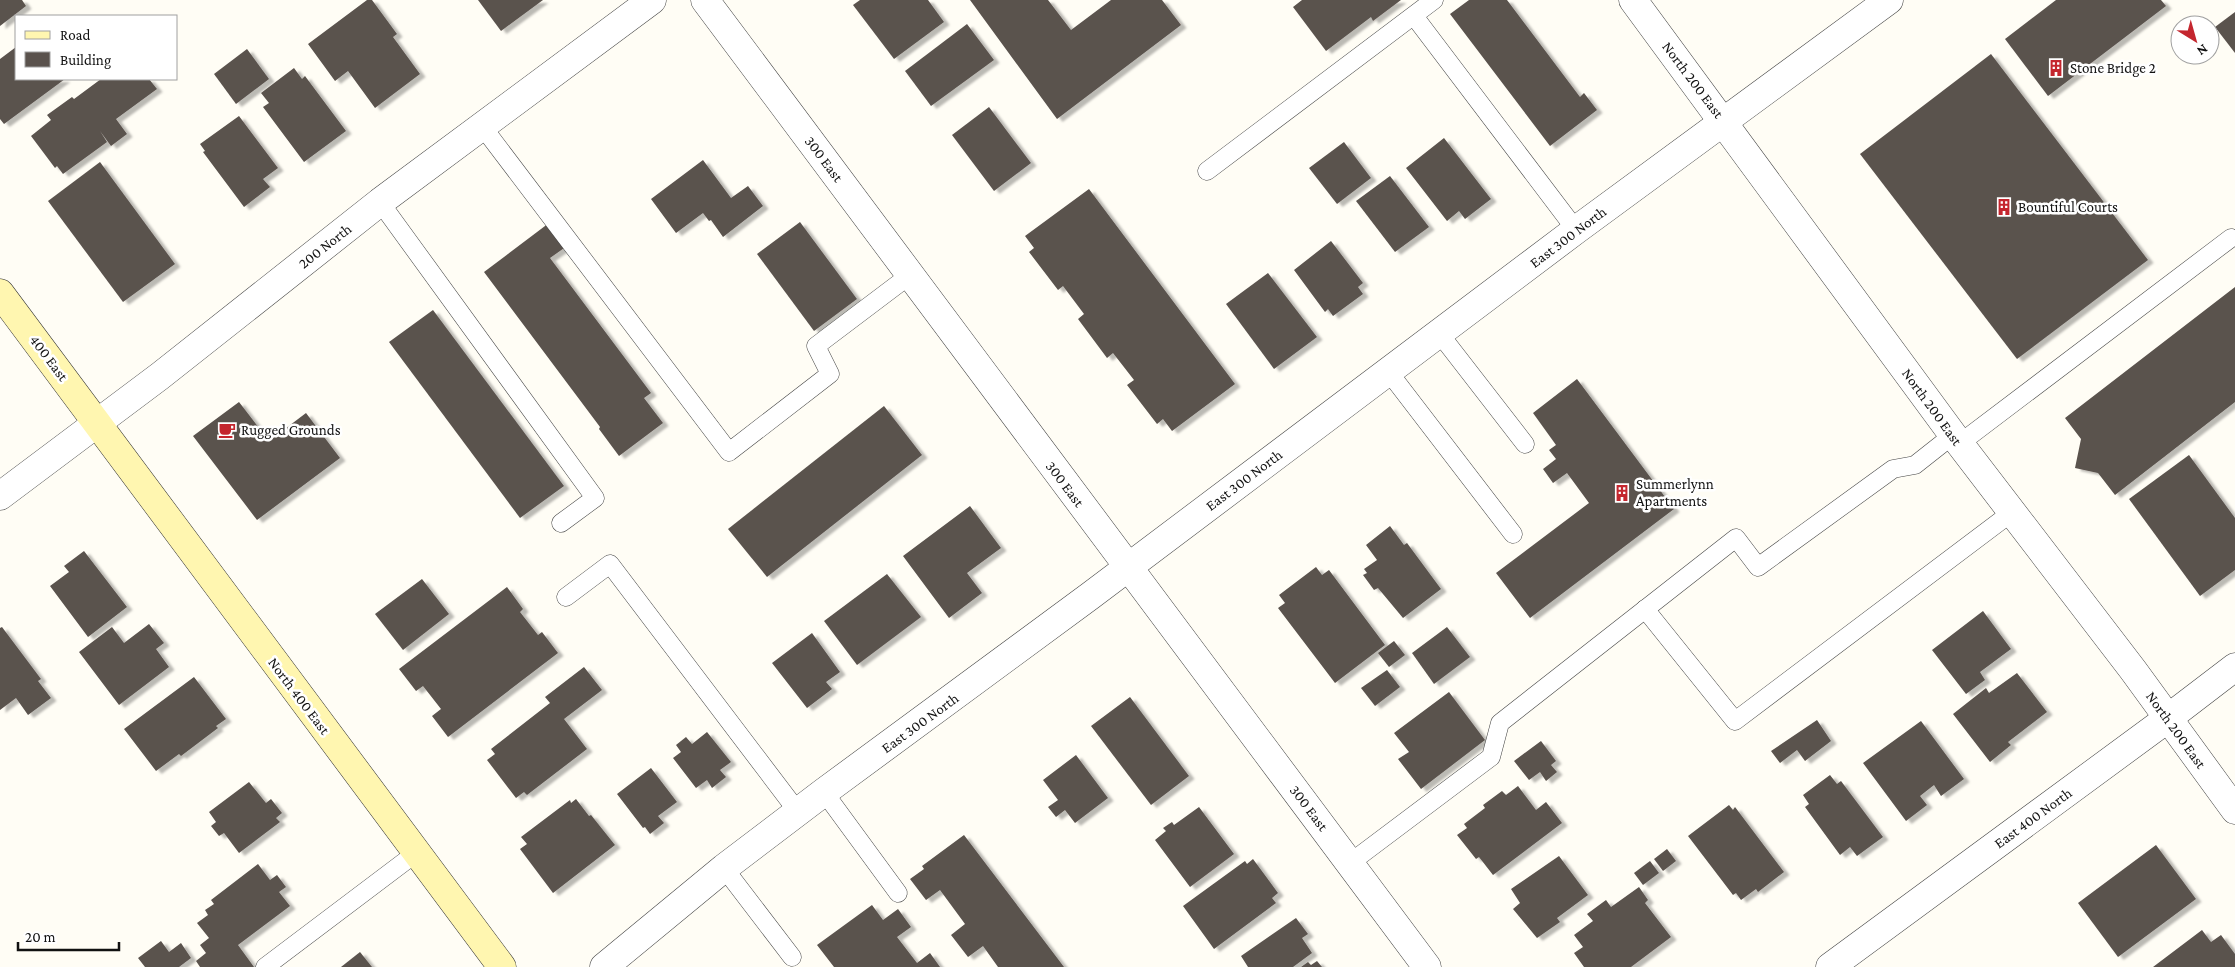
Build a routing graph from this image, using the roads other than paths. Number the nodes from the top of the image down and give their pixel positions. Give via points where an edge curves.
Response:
1 (652, 0) edge
2 (705, 0) edge
3 (1434, 0) edge
4 (1633, 0) edge
5 (1889, 0) edge
6 (1414, 16) junction
7 (1725, 122) junction
8 (482, 126) junction
9 (1207, 172) dead end
10 (380, 202) junction
11 (1576, 230) junction
12 (2231, 238) dead end
13 (910, 275) junction
14 (0, 293) edge
15 (1439, 333) junction
16 (1388, 371) junction
17 (97, 424) junction
18 (1956, 439) junction
19 (1525, 444) dead end
20 (0, 496) edge
21 (2011, 513) junction
22 (561, 523) dead end
23 (1513, 534) dead end
24 (1128, 568) junction
25 (566, 597) dead end
26 (1644, 609) junction
27 (2235, 667) edge
28 (2167, 719) junction
29 (824, 792) junction
30 (2235, 810) edge
31 (798, 812) junction
32 (416, 853) junction
33 (1350, 863) junction
34 (724, 868) junction
35 (898, 893) dead end
36 (792, 957) dead end
37 (265, 967) edge
38 (502, 967) edge
39 (604, 967) edge
40 (1427, 967) edge
41 (1830, 967) edge

1 - 8 street, 200 North
2 - 13 street, 300 East
3 - 6 lane
4 - 7 street, North 200 East
5 - 7 street, East 300 North
6 - 9 lane
6 - 11 lane
7 - 11 street, East 300 North
7 - 18 street, North 200 East
8 - 10 street, 200 North
8 - 13 lane via 729,452 830,374 816,346
10 - 17 street, 200 North
10 - 22 lane via 595,498
11 - 15 street, East 300 North
12 - 18 lane
13 - 24 street, 300 East
14 - 17 street, 400 East
15 - 16 street, East 300 North
15 - 19 lane
16 - 23 lane
16 - 24 street, East 300 North
17 - 20 street, 200 North
17 - 32 street, North 400 East
18 - 21 street, North 200 East
18 - 26 lane via 1914,465 1893,469 1758,567 1736,538
21 - 26 lane via 1735,721
21 - 28 street, North 200 East
24 - 29 street, East 300 North
24 - 33 street, 300 East
25 - 31 lane via 610,564
26 - 33 lane via 1500,723 1491,757
27 - 28 street, East 400 North
28 - 30 street, North 200 East
28 - 41 street, East 400 North
29 - 31 street, East 300 North
29 - 35 lane
31 - 34 street, East 300 North
32 - 37 lane
32 - 38 street, North 400 East
33 - 40 street, 300 East
34 - 36 lane
34 - 39 street, East 300 North

